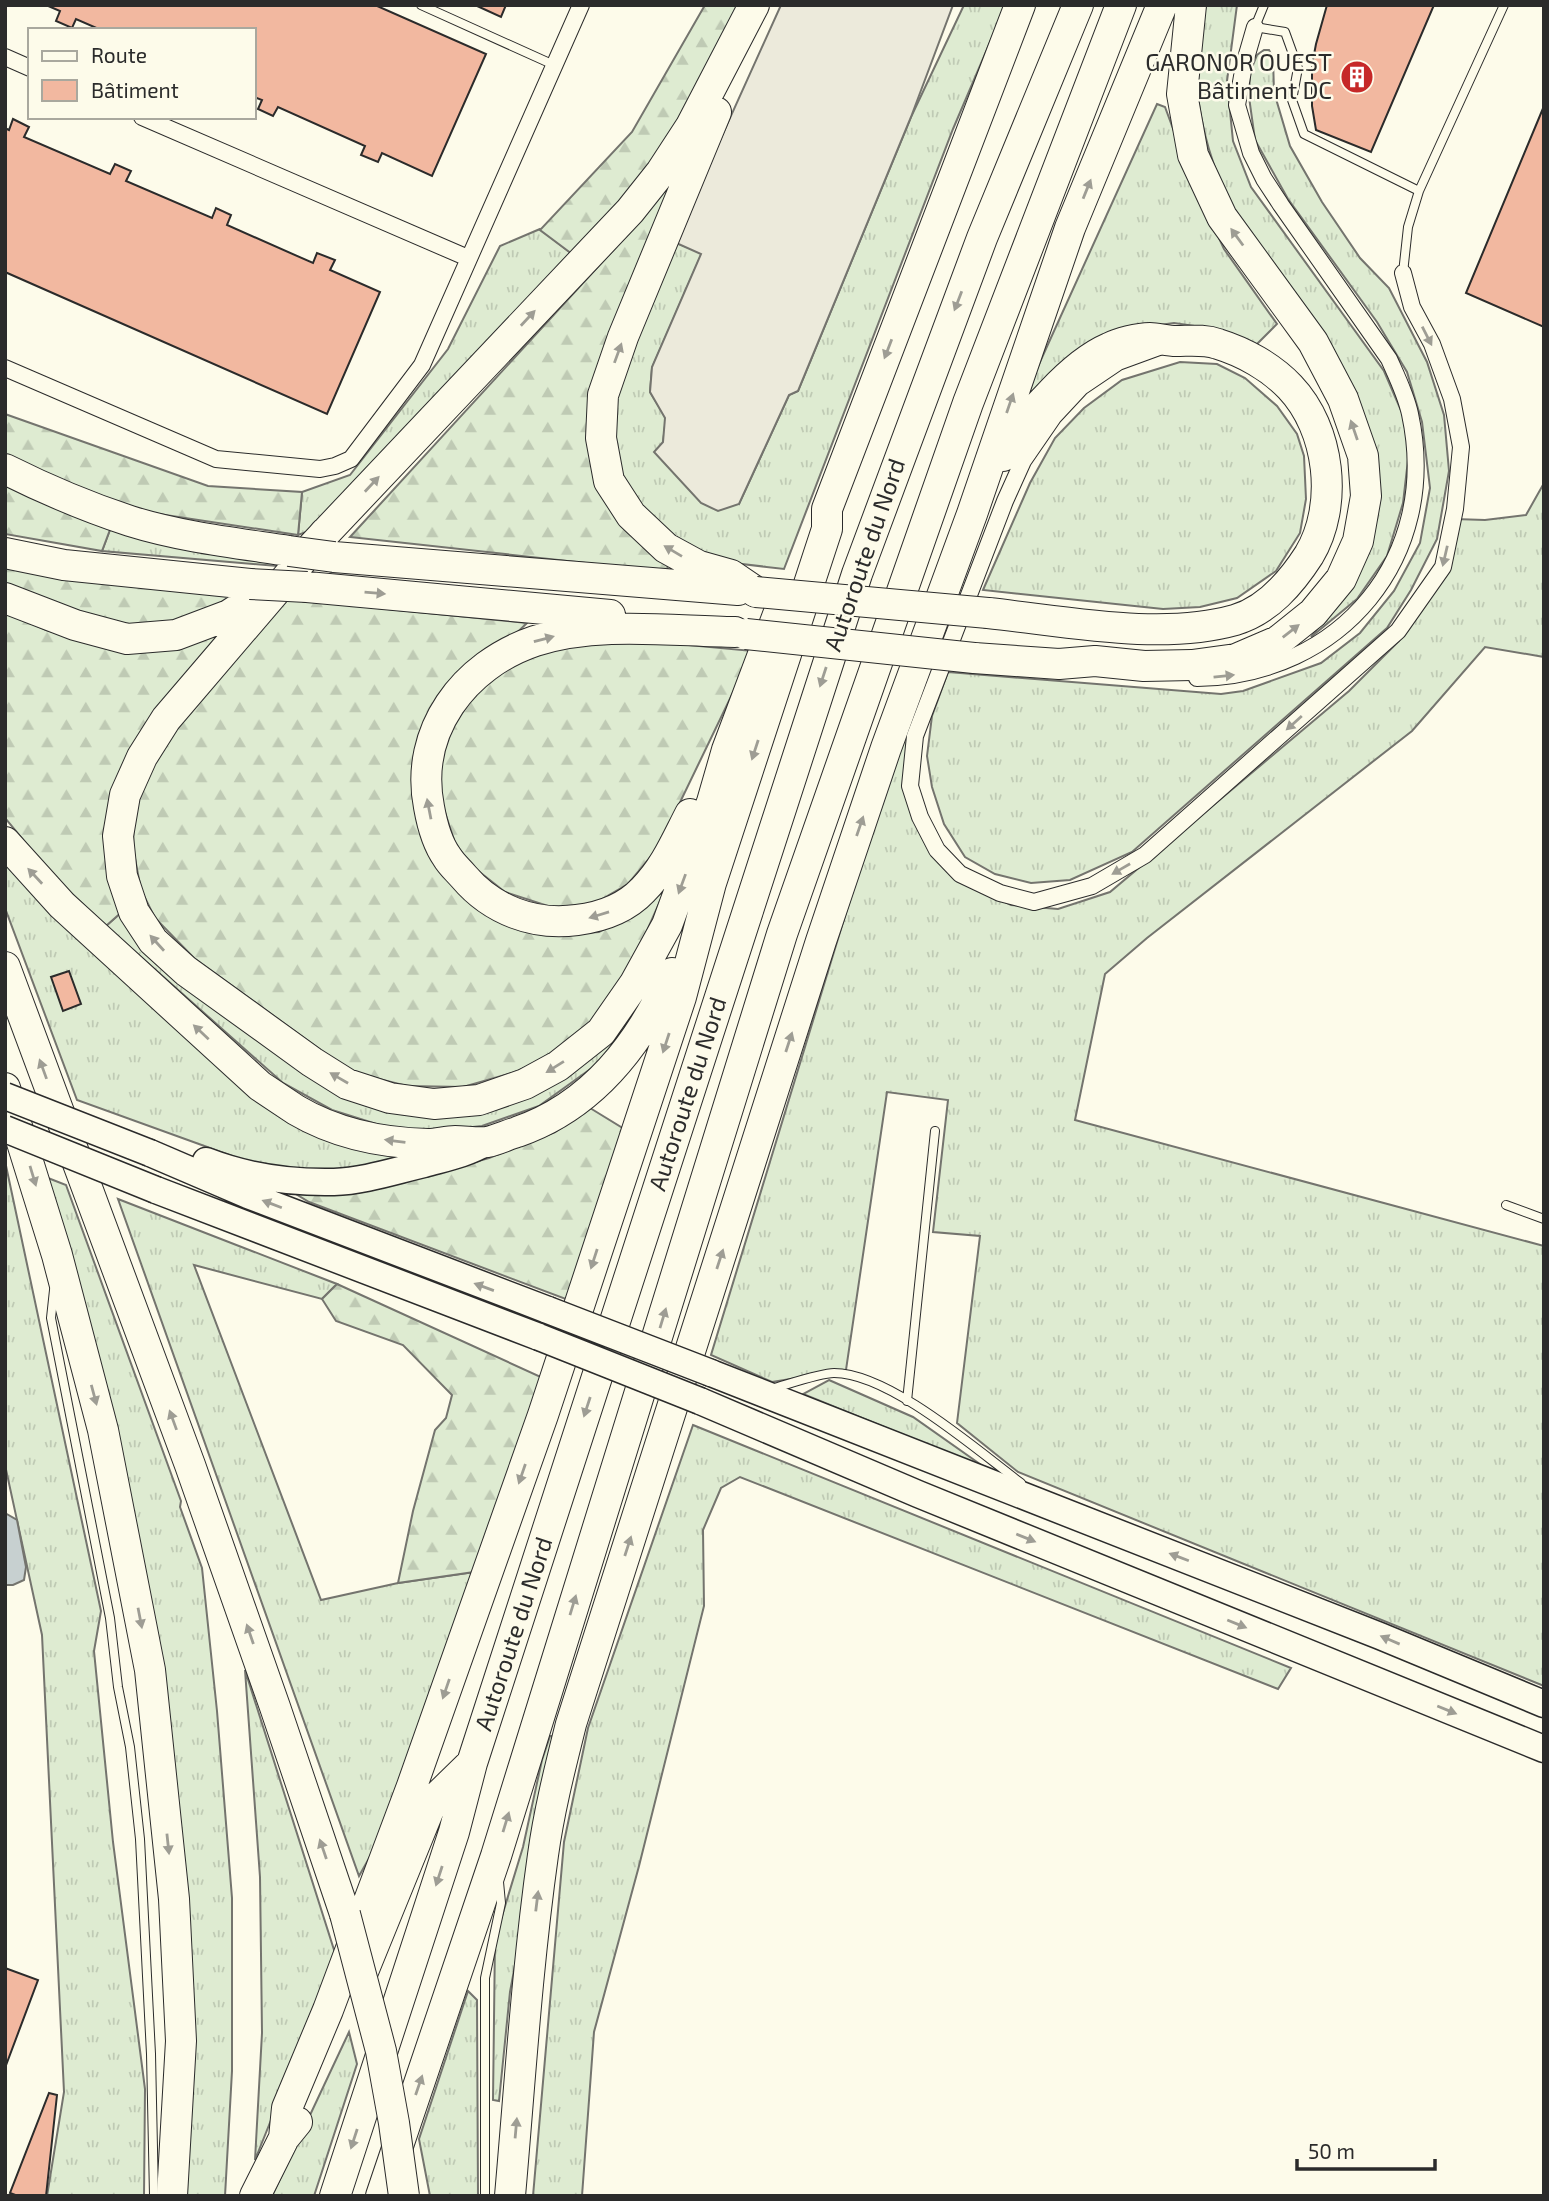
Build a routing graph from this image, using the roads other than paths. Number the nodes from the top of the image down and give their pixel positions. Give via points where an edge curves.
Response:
1 (421, 5) edge
2 (581, 5) edge
3 (754, 5) edge
4 (766, 5) edge
5 (1020, 5) edge
6 (1078, 5) edge
7 (1121, 5) edge
8 (1162, 5) edge
9 (1191, 5) edge
10 (1264, 5) edge
11 (1504, 5) edge
12 (1255, 27) junction
13 (5, 57) edge
14 (554, 65) junction
15 (28, 67) edge
16 (147, 119) edge
17 (1419, 191) junction
18 (468, 258) junction
19 (1403, 273) joint
20 (1175, 341) junction
21 (5, 368) edge
22 (5, 470) edge
23 (827, 509) junction
24 (972, 514) junction
25 (330, 545) junction
26 (5, 553) edge
27 (755, 592) junction
28 (5, 598) edge
29 (741, 633) junction
30 (1059, 664) junction
31 (727, 750) junction
32 (5, 842) edge
33 (711, 883) junction
34 (5, 967) edge
35 (5, 1088) edge
36 (5, 1096) edge
37 (5, 1129) edge
38 (935, 1130) dead end
39 (487, 1142) junction
40 (150, 1153) junction
41 (1506, 1205) dead end
42 (1544, 1219) edge
43 (58, 1259) junction
44 (760, 1392) junction
45 (907, 1401) junction
46 (1054, 1508) junction
47 (1544, 1704) edge
48 (1544, 1749) edge
49 (472, 1763) junction
50 (496, 1856) junction
51 (284, 2138) junction
52 (154, 2196) edge
53 (172, 2196) edge
54 (255, 2196) edge
55 (335, 2196) edge
56 (381, 2196) edge
57 (404, 2196) edge
58 (485, 2196) edge
59 (510, 2196) edge

1 - 14 lane
2 - 14 street
25 -> 3 highway via 661,172 691,126
27 -> 4 highway via 731,575 699,566 666,548 631,515 609,481 601,438 603,395 623,337
5 -> 23 highway
6 -> 49 highway, Autoroute du Nord via 982,238 857,574
50 -> 7 highway, Autoroute du Nord via 782,934 968,403
24 -> 8 highway via 1070,229
30 -> 9 highway via 1192,665 1236,659 1279,641 1313,613 1341,579 1359,541 1366,496 1363,456 1343,399 1313,342 1222,217 1193,155 1182,94
10 - 12 lane
11 - 17 lane
12 - 17 lane via 1285,32 1297,68 1292,100 1304,134
30 -> 12 street via 1091,673 1143,677 1251,673 1294,657 1334,633 1382,583 1398,555 1415,483 1410,413 1389,359 1281,205 1251,153 1237,105
13 - 15 street
14 - 18 street
16 - 18 street
17 - 19 lane via 1408,227
18 - 21 street via 422,365 351,459 335,467 215,459
19 -> 20 street via 1412,307 1432,344 1452,399 1461,447 1443,567 1398,631 1145,855 1092,887 1034,902 999,893 960,874 937,850 911,786 915,736 1023,461 1081,387 1118,362
20 - 24 highway via 1149,338 1110,347 1070,373 1040,404 1006,451
20 - 27 highway, bridge via 1215,342 1263,365 1289,386 1309,414 1325,458 1326,499 1312,549 1274,599 1258,610 1213,625 1130,628
22 - 25 highway, bridge via 131,521 289,551
23 - 31 highway via 811,524
23 -> 33 highway via 827,529
59 -> 24 highway via 543,1854 571,1724 821,941
25 - 27 highway
25 - 28 highway via 229,615 176,635 127,639
31 -> 25 highway via 667,925 601,1031 558,1066 480,1100 434,1104 390,1098 348,1084 186,971 153,941 134,912 121,876 118,836 125,795 166,719
26 -> 29 highway, bridge via 64,565 640,618
29 - 30 highway, bridge
31 -> 29 highway via 661,869 641,892 595,918 535,919 499,907 474,889 446,856 432,827 426,793 431,740 459,690 495,660 533,642 606,628
39 -> 32 highway via 431,1144 365,1137 297,1111 260,1086 62,905
33 - 39 highway via 658,1005 623,1058 573,1103 539,1124
33 -> 51 highway via 681,997 543,1415 412,1786 287,2108
57 -> 34 highway, bridge via 381,2051 345,1914 195,1478
35 -> 43 highway
36 - 40 main road, bridge
37 -> 48 main road, bridge via 700,1401
38 - 45 lane
39 - 40 main road via 422,1164 334,1182 275,1178 221,1167 181,1152
44 -> 40 main road, bridge via 247,1195
41 - 42 lane
43 - 52 lane via 51,1318 110,1618 140,1839
43 -> 53 highway via 103,1430 150,1670 174,1899 181,2041
44 - 45 lane via 833,1373 870,1380
44 - 46 main road
45 - 46 lane
47 -> 46 main road
49 - 51 highway via 432,1802 299,2120
49 -> 55 highway, Autoroute du Nord via 454,1832
56 -> 50 highway, Autoroute du Nord
50 - 58 lane via 501,1903 485,1978
51 - 54 highway

